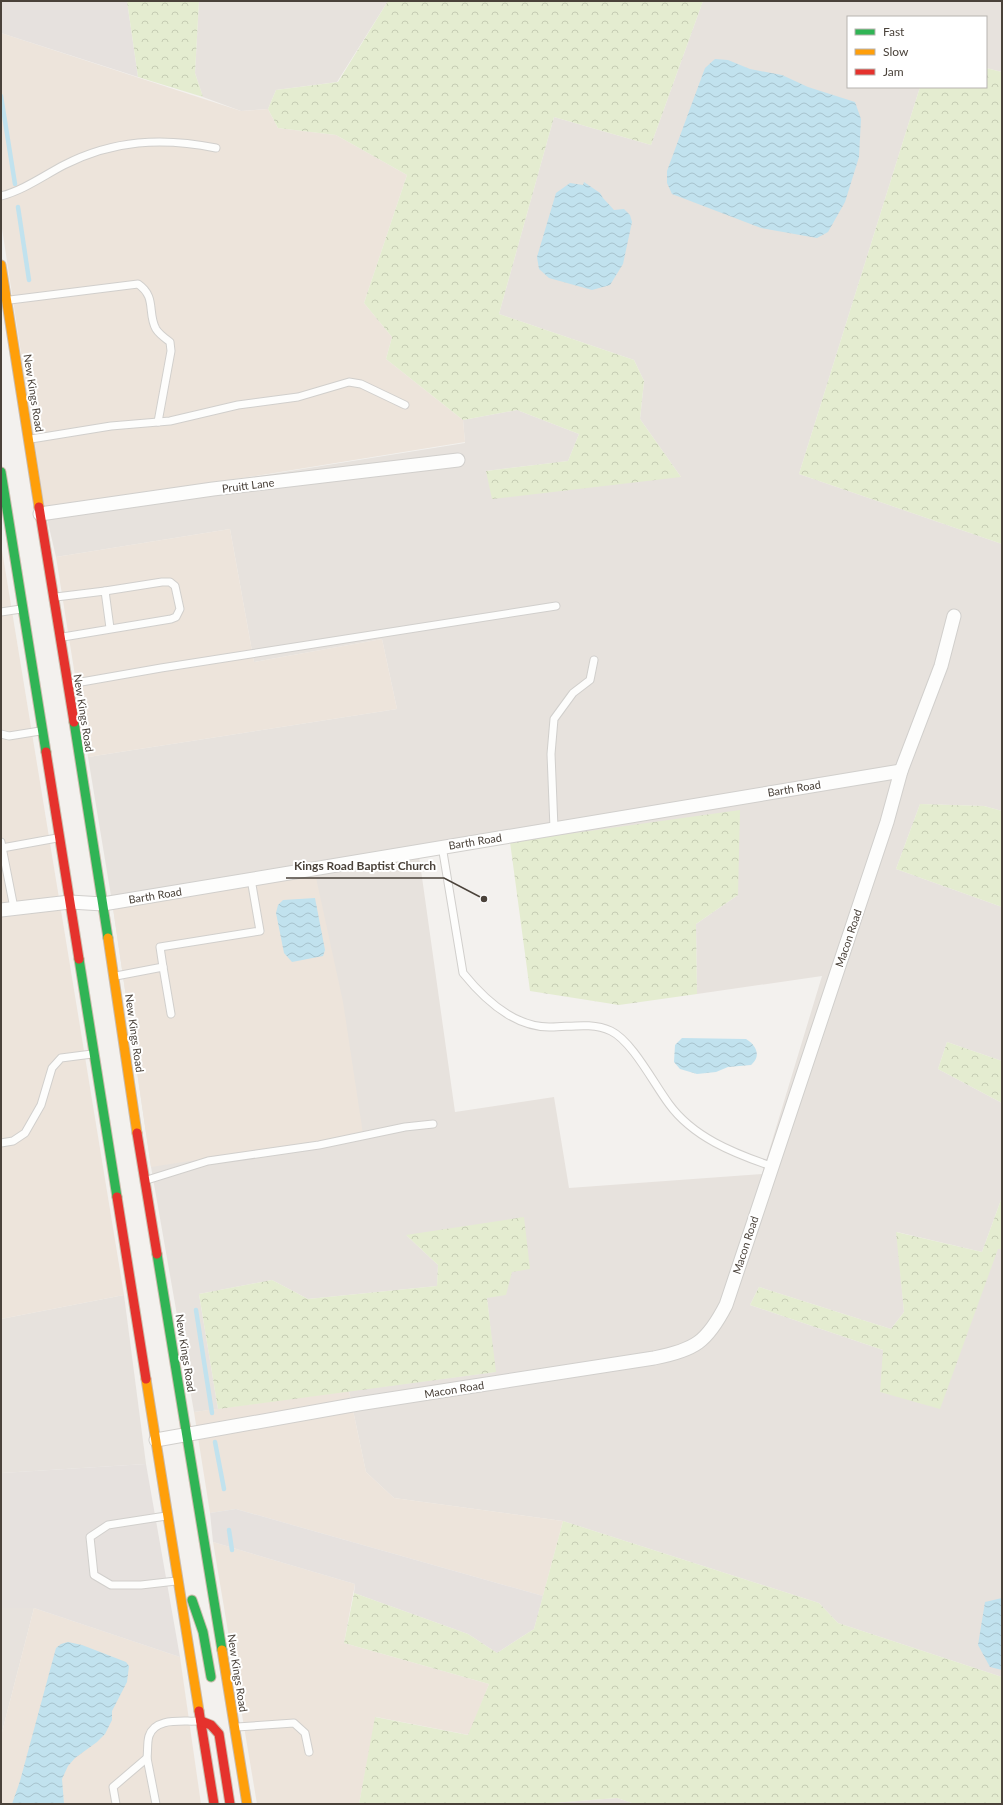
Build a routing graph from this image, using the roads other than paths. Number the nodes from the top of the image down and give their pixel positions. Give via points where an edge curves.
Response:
1 (216, 148) dead end
2 (1, 196) edge
3 (1, 265) edge
4 (7, 300) junction
5 (14, 349) junction
6 (1, 351) edge
7 (405, 405) dead end
8 (158, 422) junction
9 (29, 440) junction
10 (458, 460) dead end
11 (1, 472) edge
12 (40, 514) junction
13 (105, 591) junction
14 (54, 597) junction
15 (556, 606) dead end
16 (23, 608) junction
17 (1, 612) edge
18 (954, 616) dead end
19 (110, 628) junction
20 (60, 637) junction
21 (594, 660) dead end
22 (68, 685) junction
23 (42, 731) junction
24 (1, 734) edge
25 (901, 771) junction
26 (554, 828) junction
27 (60, 838) junction
28 (2, 845) edge
29 (442, 846) junction
30 (251, 879) junction
31 (70, 902) junction
32 (102, 904) junction
33 (14, 908) junction
34 (1, 910) edge
35 (163, 967) junction
36 (114, 976) junction
37 (171, 1014) dead end
38 (94, 1054) junction
39 (433, 1124) dead end
40 (1, 1143) edge
41 (771, 1166) junction
42 (145, 1181) junction
43 (186, 1435) junction
44 (156, 1440) junction
45 (168, 1515) junction
46 (174, 1550) junction
47 (179, 1581) junction
48 (213, 1689) dead end
49 (224, 1709) dead end
50 (233, 1716) junction
51 (201, 1721) junction
52 (234, 1727) junction
53 (309, 1752) dead end
54 (148, 1758) junction
55 (116, 1804) edge
56 (156, 1804) edge
57 (214, 1804) edge
58 (230, 1804) edge
59 (247, 1804) edge

1 - 2 lane via 162,140 109,148 81,157 16,192
3 - 4 highway, New Kings Road
4 - 5 highway, New Kings Road
4 - 8 lane via 138,284 144,288 149,294 156,329 170,342 171,351
5 - 6 street
5 - 9 highway, New Kings Road
7 - 8 lane via 360,384 349,382 298,397 238,405
8 - 9 lane via 111,426
9 - 12 highway, New Kings Road
10 - 12 street, Pruitt Lane via 213,489
11 - 16 highway
12 - 14 highway, New Kings Road
13 - 14 lane
13 - 19 lane
13 - 19 lane via 170,582 175,586 180,609 176,617 171,619
14 - 20 highway, New Kings Road
15 - 22 lane
16 - 17 lane
16 - 23 highway
18 - 25 street, Macon Road via 942,666
19 - 20 lane
20 - 22 highway, New Kings Road
21 - 26 lane via 590,680 573,693 554,719 551,754
22 - 32 highway, New Kings Road
23 - 24 lane via 8,736
23 - 27 highway
25 - 26 street, Barth Road
25 - 41 street, Macon Road via 887,822
26 - 29 street, Barth Road
27 - 28 lane
27 - 31 highway
28 - 33 lane
29 - 30 street, Barth Road
29 - 41 lane via 463,973 488,1000 505,1013 530,1024 549,1027 597,1026 611,1030 623,1039 670,1105 688,1123 708,1139 736,1154
30 - 32 street, Barth Road
30 - 35 lane via 260,930 160,947
31 - 32 street, Barth Road
31 - 33 street, Barth Road
31 - 38 highway
32 - 36 highway, New Kings Road
33 - 34 street, Barth Road
35 - 36 lane
35 - 37 lane
36 - 42 highway, New Kings Road
38 - 40 lane via 61,1058 52,1068 40,1105 25,1133 13,1141
38 - 44 highway
39 - 42 lane via 405,1127 319,1145 208,1161
41 - 43 street, Macon Road via 726,1305 717,1323 691,1348 654,1358 358,1404
42 - 43 highway, New Kings Road
43 - 44 street, Macon Road
43 - 50 highway, New Kings Road
44 - 45 highway
45 - 46 highway
45 - 47 lane via 108,1525 90,1537 94,1575 111,1585
46 - 47 highway
46 - 48 highway via 203,1632
47 - 51 highway
49 - 50 highway
50 - 52 highway, New Kings Road
51 - 54 lane via 163,1722 154,1728 149,1736
51 - 57 highway
51 - 58 highway via 211,1725 219,1734
52 - 53 lane via 294,1723 305,1733
52 - 59 highway, New Kings Road
54 - 55 lane via 113,1787
54 - 56 lane

